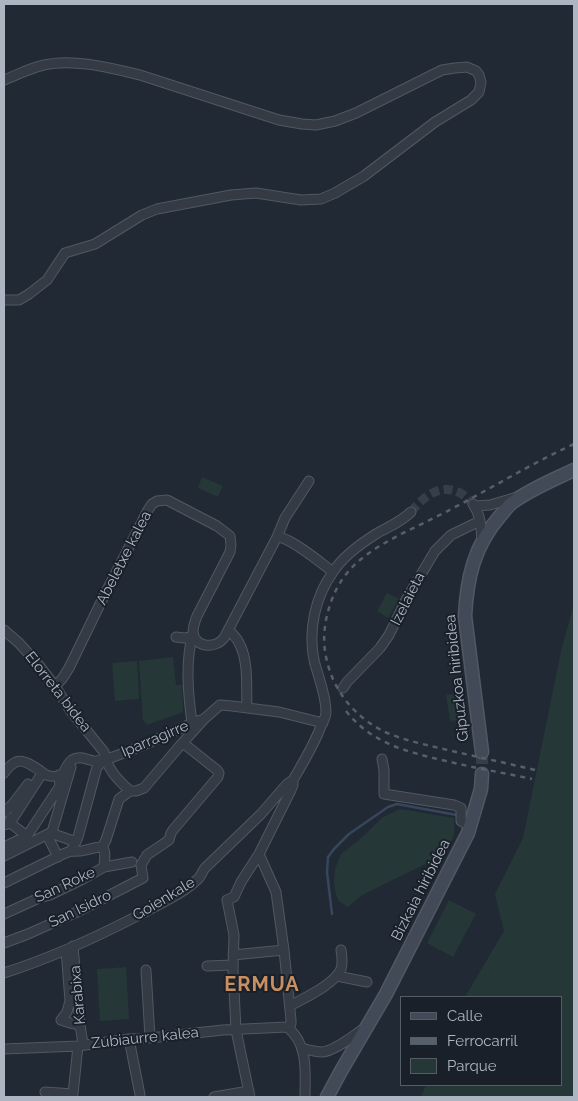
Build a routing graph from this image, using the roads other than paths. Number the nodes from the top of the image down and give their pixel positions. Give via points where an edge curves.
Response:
1 (4, 80) edge
2 (4, 300) edge
3 (574, 470) edge
4 (309, 481) dead end
5 (527, 493) junction
6 (476, 505) junction
7 (411, 512) tunnel mouth
8 (480, 520) junction
9 (277, 537) junction
10 (482, 541) junction
11 (333, 572) junction
12 (4, 630) edge
13 (228, 630) junction
14 (193, 635) junction
15 (176, 637) dead end
16 (55, 686) junction
17 (343, 688) dead end
18 (247, 708) junction
19 (323, 723) junction
20 (191, 727) junction
21 (184, 743) junction
22 (482, 752) tunnel mouth
23 (73, 759) junction
24 (105, 759) junction
25 (382, 759) dead end
26 (40, 772) junction
27 (4, 773) edge
28 (482, 774) tunnel mouth
29 (59, 775) junction
30 (293, 780) junction
31 (130, 791) junction
32 (16, 800) junction
33 (4, 812) edge
34 (7, 824) edge
35 (470, 826) junction
36 (49, 834) junction
37 (27, 836) junction
38 (4, 847) edge
39 (74, 847) junction
40 (102, 847) junction
41 (259, 854) junction
42 (4, 856) edge
43 (58, 856) junction
44 (136, 864) junction
45 (104, 867) junction
46 (4, 883) edge
47 (4, 914) edge
48 (4, 943) edge
49 (70, 948) junction
50 (284, 950) junction
51 (341, 950) dead end
52 (233, 955) junction
53 (207, 966) dead end
54 (233, 966) junction
55 (146, 970) dead end
56 (4, 973) edge
57 (337, 976) junction
58 (367, 982) dead end
59 (290, 1006) junction
60 (371, 1022) junction
61 (80, 1025) junction
62 (287, 1027) junction
63 (236, 1030) junction
64 (150, 1038) junction
65 (129, 1039) junction
66 (80, 1045) junction
67 (302, 1048) junction
68 (4, 1049) edge
69 (249, 1094) edge
70 (140, 1095) dead end
71 (54, 1097) edge
72 (214, 1097) edge
73 (305, 1097) edge
74 (327, 1097) edge

1 - 2 street via 45,64 79,63 140,75 279,120 316,125 356,113 442,70 467,67 476,71 481,82 479,92 471,100 335,193 321,199 301,200 256,193 231,194 157,208 95,244 65,253 47,280 29,294 19,300
3 - 5 street, Gipuzkoa hiribidea
4 - 9 street
5 - 6 street via 502,502
5 - 10 street, Gipuzkoa hiribidea via 510,503
6 - 8 street
6 - 10 street via 485,512 487,527
7 - 11 street via 360,545
8 - 10 street
8 - 17 street, Izelaieta via 451,535 435,551 389,636
9 - 11 street via 287,540
9 - 13 street
10 - 22 street, Gipuzkoa hiribidea via 472,568 465,616
11 - 19 street via 319,597 312,633 314,658 325,698
12 - 16 street, Elorreta bidea
13 - 14 street via 222,642 212,646 198,642
13 - 18 street via 239,642 244,656
14 - 15 street
14 - 16 street, Abeletxe kalea via 197,616 230,552 231,540 217,526 176,504 158,501 148,510 69,668
14 - 20 street via 188,669
16 - 24 street, Elorreta bidea via 104,752
18 - 19 street
18 - 20 street via 220,705
19 - 30 street
20 - 21 street
20 - 24 street, Iparragirre
21 - 31 street via 144,788
21 - 44 street via 219,775 173,830 169,840
23 - 24 street
23 - 29 street
23 - 36 street
24 - 31 street, Elorreta bidea
24 - 39 street via 97,767
25 - 35 street via 384,794 454,805 461,808 461,821
26 - 27 street via 19,760
26 - 29 street via 49,776
26 - 32 street
26 - 34 street
28 - 35 street, Bizkaia hiribidea
29 - 37 street via 60,786
30 - 41 street
30 - 49 street, Goienkale via 200,876 175,896
31 - 40 street, San Roke via 119,799
32 - 33 street
32 - 34 street
34 - 37 street
35 - 60 street, Bizkaia hiribidea
36 - 39 street
36 - 42 street
36 - 43 street
37 - 38 street
39 - 40 street via 82,852
39 - 43 street
40 - 45 street, San Roke
41 - 50 street via 276,892
41 - 52 street via 234,897 227,900 234,935
43 - 46 street
44 - 45 street
44 - 48 street, San Isidro via 143,873 142,879 75,913
45 - 47 street, San Roke via 76,883
49 - 56 street, Goienkale
49 - 61 street, Karabixa
49 - 61 street, Karabixa via 70,1001 61,1020
50 - 52 street
50 - 59 street
51 - 57 street via 342,963
52 - 54 street
53 - 54 street
54 - 63 street
55 - 64 street
57 - 58 street
57 - 59 street
59 - 62 street via 291,1024
60 - 67 street via 335,1048 322,1052
60 - 74 street, Bizkaia hiribidea
61 - 66 street, Karabixa
62 - 63 street, Zubiaurre kalea
62 - 67 street
63 - 64 street, Zubiaurre kalea
63 - 69 street
64 - 65 street, Zubiaurre kalea
65 - 66 street, Zubiaurre kalea
65 - 70 street
66 - 68 street, Zubiaurre kalea
66 - 71 street, Karabixa via 73,1094 45,1092
67 - 73 street
69 - 72 street

